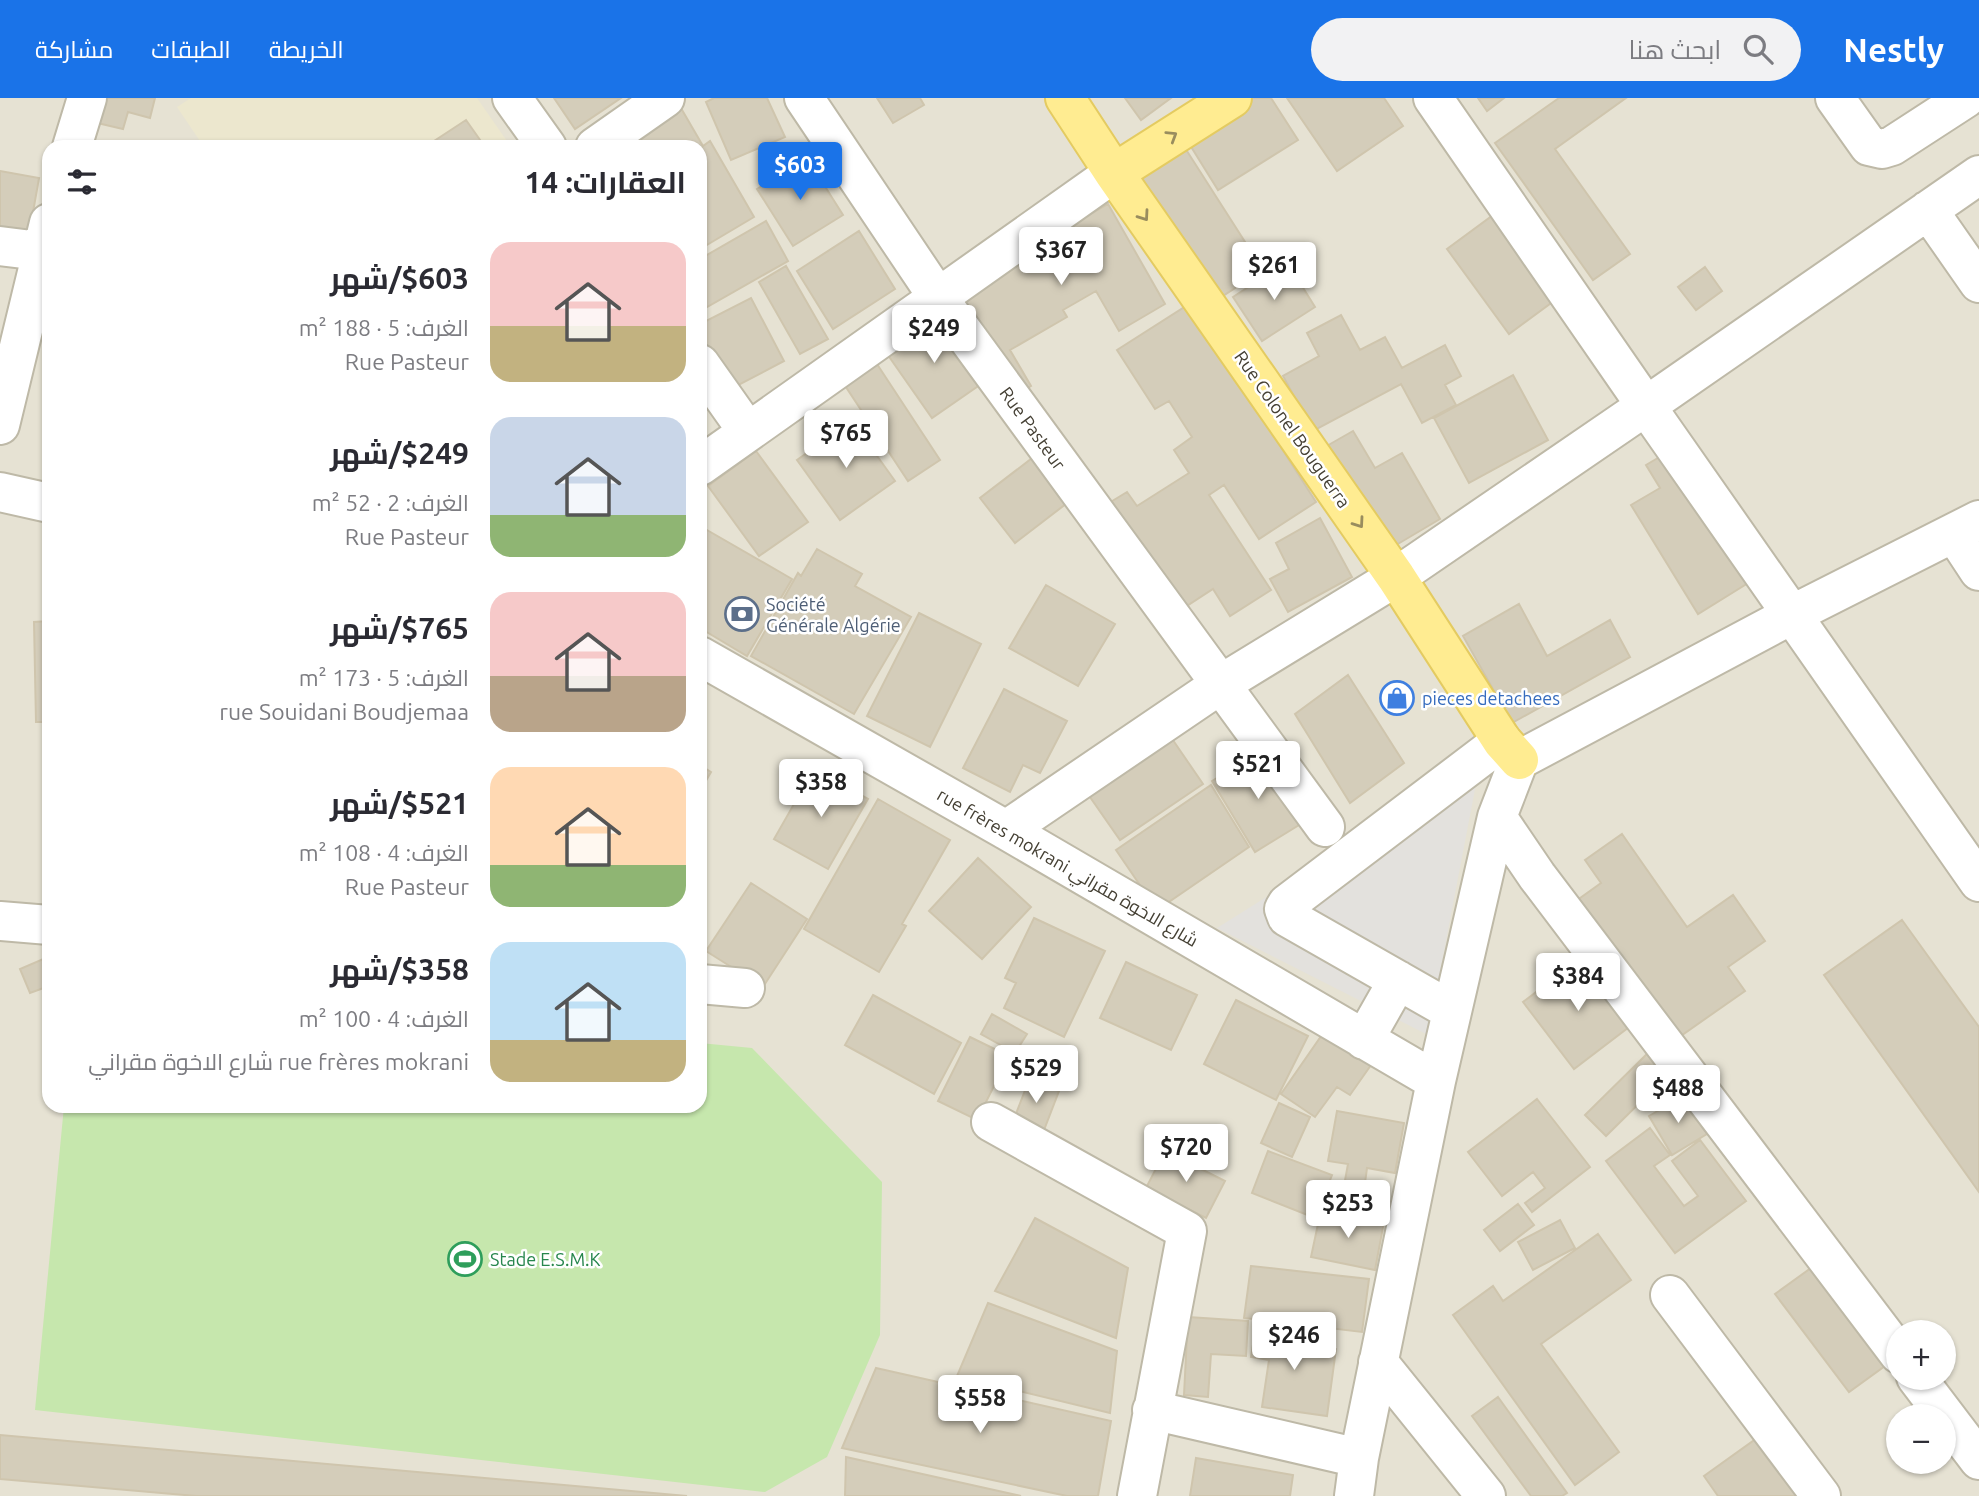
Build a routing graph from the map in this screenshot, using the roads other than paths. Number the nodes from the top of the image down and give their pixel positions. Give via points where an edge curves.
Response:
1 (87, 98) edge
2 (512, 98) edge
3 (665, 98) edge
4 (804, 98) edge
5 (1065, 98) edge
6 (1232, 98) edge
7 (1433, 98) edge
8 (1835, 98) edge
9 (1943, 104) edge
10 (74, 140) edge
11 (542, 140) edge
12 (605, 140) edge
13 (1114, 173) junction
14 (1979, 175) edge
15 (1928, 210) junction
16 (42, 238) edge
17 (0, 246) edge
18 (42, 250) edge
19 (1979, 283) edge
20 (939, 299) junction
21 (707, 374) edge
22 (1646, 406) junction
23 (0, 425) edge
24 (748, 432) junction
25 (707, 461) edge
26 (0, 492) edge
27 (42, 501) edge
28 (1966, 526) edge
29 (1979, 571) edge
30 (1396, 577) junction
31 (1793, 614) junction
32 (707, 660) edge
33 (1222, 684) junction
34 (1510, 750) junction
35 (1497, 817) junction
36 (1325, 827) dead end
37 (1006, 831) junction
38 (1979, 882) edge
39 (0, 920) edge
40 (42, 924) edge
41 (1398, 980) junction
42 (707, 985) edge
43 (746, 988) dead end
44 (1452, 1011) junction
45 (1364, 1040) junction
46 (1436, 1081) junction
47 (991, 1122) dead end
48 (1670, 1296) dead end
49 (1886, 1337) edge
50 (1378, 1362) junction
51 (1926, 1390) edge
52 (1152, 1410) junction
53 (1359, 1458) junction
54 (1979, 1460) edge
55 (1137, 1496) edge
56 (1354, 1496) edge
57 (1486, 1496) edge
58 (1821, 1496) edge

1 - 10 street
2 - 11 street
3 - 12 street
4 - 20 street, Rue Pasteur
5 - 13 main road, Rue Colonel Bouguerra
13 -> 6 main road
7 - 22 street
8 - 9 street via 1863,140 1875,149 1892,146
13 - 20 street
13 -> 30 main road, Rue Colonel Bouguerra
14 - 15 street
15 - 19 street
15 - 22 street
16 - 17 street
18 - 23 street
20 - 24 street
20 - 33 street, Rue Pasteur
21 - 24 street
22 - 30 street
22 - 31 street
24 - 25 street
26 - 27 street
28 - 29 street
28 - 31 street
30 - 33 street
30 - 34 main road, Rue Colonel Bouguerra
31 - 34 street
31 - 38 street
32 - 37 street, rue frères mokrani شارع الاخوة مقراني
33 - 36 street, Rue Pasteur
33 - 37 street
34 - 35 street
34 - 41 street via 1284,909 1287,917
35 - 44 street
35 - 49 street via 1536,876
37 - 45 street, rue frères mokrani شارع الاخوة مقراني
39 - 40 street
41 - 44 street
41 - 45 street
42 - 43 street
44 - 46 street
45 - 46 street, rue frères mokrani شارع الاخوة مقراني
46 - 50 street
47 - 52 street via 1187,1231
48 - 58 street
50 - 53 street
50 - 57 street
51 - 54 street
52 - 53 street
52 - 55 street
53 - 56 street

